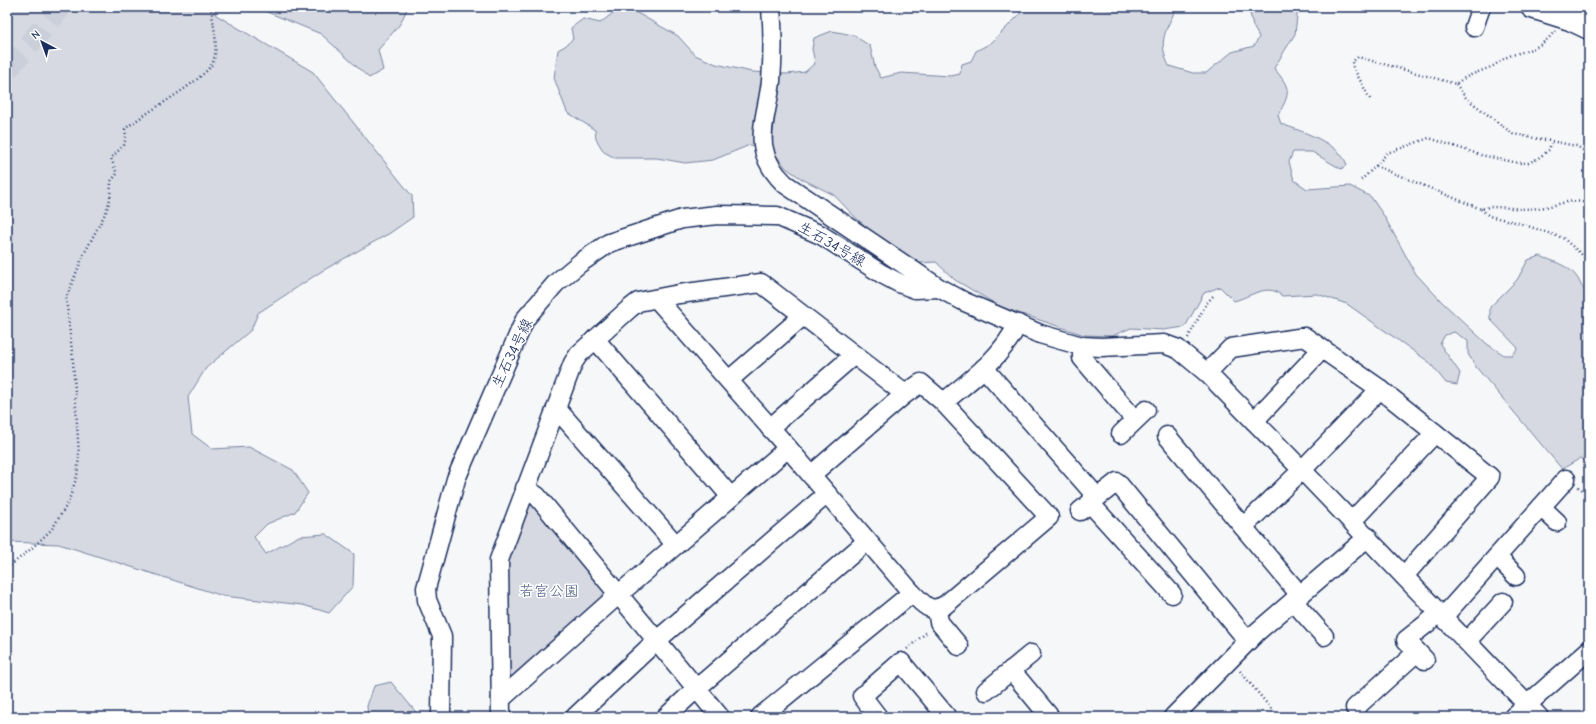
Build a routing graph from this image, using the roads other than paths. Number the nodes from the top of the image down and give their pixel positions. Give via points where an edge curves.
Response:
1 (771, 7) edge
2 (1482, 7) edge
3 (1532, 7) edge
4 (1577, 18) edge
5 (1474, 27) dead end
6 (939, 288) junction
7 (657, 299) junction
8 (803, 316) junction
9 (1018, 324) junction
10 (595, 339) junction
11 (1082, 346) junction
12 (1322, 349) junction
13 (854, 355) junction
14 (984, 368) junction
15 (1206, 373) junction
16 (729, 380) junction
17 (1380, 389) junction
18 (905, 394) junction
19 (942, 401) junction
20 (556, 408) junction
21 (1254, 421) junction
22 (770, 428) junction
23 (1435, 433) junction
24 (1121, 434) dead end
25 (1167, 436) dead end
26 (788, 448) junction
27 (1302, 470) junction
28 (811, 475) junction
29 (1566, 479) dead end
30 (525, 488) junction
31 (827, 494) junction
32 (731, 497) junction
33 (1089, 504) junction
34 (1541, 507) junction
35 (1352, 521) junction
36 (1557, 522) dead end
37 (1243, 527) junction
38 (1368, 537) junction
39 (867, 541) junction
40 (676, 545) junction
41 (1497, 557) junction
42 (1404, 576) junction
43 (1516, 576) dead end
44 (912, 593) junction
45 (1172, 594) dead end
46 (618, 595) junction
47 (1297, 598) junction
48 (1503, 602) dead end
49 (1442, 615) junction
50 (938, 616) junction
51 (1324, 636) dead end
52 (656, 641) junction
53 (1248, 641) junction
54 (1467, 641) junction
55 (959, 646) dead end
56 (1589, 650) edge
57 (1031, 654) dead end
58 (1011, 670) junction
59 (696, 689) junction
60 (986, 691) dead end
61 (501, 699) junction
62 (1364, 707) dead end
63 (1533, 711) edge
64 (441, 717) edge
65 (501, 717) edge
66 (575, 717) edge
67 (666, 717) edge
68 (720, 717) edge
69 (760, 717) edge
70 (878, 717) edge
71 (947, 717) edge
72 (1050, 717) edge
73 (1173, 717) edge
74 (1513, 717) edge

1 - 6 street via 771,81 763,136 767,163 785,184
2 - 5 street
3 - 4 main road
6 - 9 street
6 - 64 street, 生石34号線 via 915,289 899,282 821,235 777,216 717,215 682,219 609,243 556,283 525,319 484,410 456,479 426,588 427,600 442,636
7 - 8 street via 761,283
7 - 10 street via 638,302
7 - 16 street
8 - 13 street
8 - 16 street
9 - 11 street via 1040,334
9 - 14 street via 1009,343
10 - 20 street via 573,363
10 - 32 street
11 - 15 street via 1164,344 1178,349
11 - 24 street via 1082,358 1141,415
12 - 15 street via 1305,337 1231,348
12 - 17 street
12 - 21 street
13 - 18 street
13 - 22 street
14 - 19 street
14 - 33 street
15 - 21 street
16 - 22 street
17 - 23 street
17 - 27 street
18 - 19 street via 921,383
18 - 28 street
19 - 50 street via 1049,517 945,605
20 - 30 street
20 - 40 street
21 - 27 street
22 - 26 street
23 - 35 street
23 - 42 street via 1490,477
25 - 37 street
26 - 28 street
26 - 32 street
27 - 35 street
27 - 37 street
28 - 31 street
29 - 34 street
30 - 46 street via 537,496
30 - 61 street via 499,560
31 - 39 street
31 - 52 street
32 - 40 street
33 - 45 street
33 - 53 street via 1117,482
34 - 36 street
34 - 41 street
35 - 38 street
37 - 47 street
38 - 42 street
38 - 47 street
39 - 44 street
39 - 59 street
40 - 46 street
41 - 43 street
41 - 49 street
42 - 49 street
44 - 50 street
44 - 69 street
46 - 52 street
46 - 61 street
47 - 51 street
47 - 53 street
48 - 54 street
49 - 54 street
49 - 62 street via 1406,640 1421,656
50 - 55 street
52 - 59 street
52 - 66 street
53 - 73 street
54 - 63 street
56 - 63 street
57 - 58 street
58 - 60 street
58 - 72 street
59 - 67 street
59 - 68 street
61 - 65 street
63 - 74 street
70 - 71 street via 862,696 901,662

